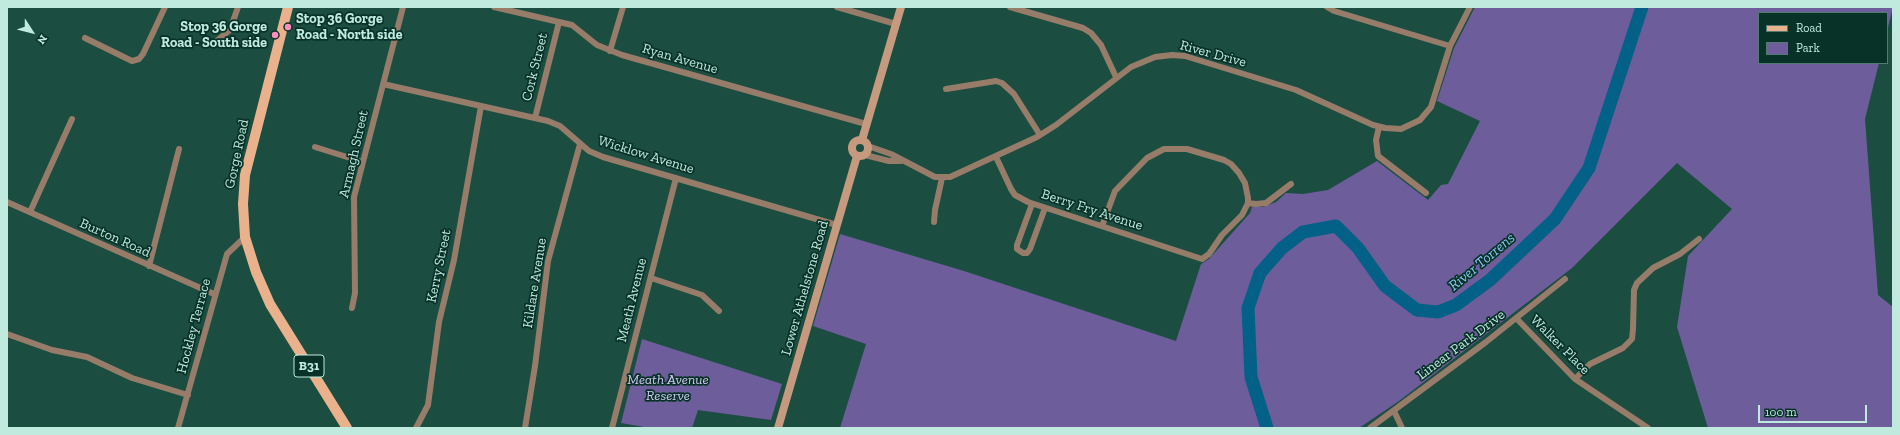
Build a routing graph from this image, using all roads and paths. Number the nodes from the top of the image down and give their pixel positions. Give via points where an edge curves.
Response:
1 (165, 7) edge
2 (238, 7) edge
3 (288, 7) edge
4 (403, 7) edge
5 (494, 7) edge
6 (622, 7) edge
7 (837, 7) edge
8 (901, 7) edge
9 (1010, 7) edge
10 (1327, 7) edge
11 (1470, 7) edge
12 (559, 22) junction
13 (896, 24) junction
14 (85, 38) dead end
15 (214, 43) dead end
16 (1450, 46) junction
17 (610, 51) junction
18 (1116, 77) junction
19 (383, 84) junction
20 (946, 89) dead end
21 (481, 106) junction
22 (535, 118) junction
23 (72, 119) dead end
24 (866, 124) junction
25 (1379, 127) junction
26 (1040, 135) junction
27 (865, 143) junction
28 (580, 144) junction
29 (314, 147) dead end
30 (179, 149) dead end
31 (861, 155) junction
32 (996, 157) junction
33 (901, 161) junction
34 (363, 162) junction
35 (676, 178) junction
36 (942, 178) junction
37 (1291, 184) dead end
38 (1426, 193) dead end
39 (7, 202) edge
40 (1248, 202) junction
41 (1032, 204) junction
42 (1045, 208) junction
43 (30, 212) junction
44 (934, 222) dead end
45 (837, 225) junction
46 (1102, 226) junction
47 (245, 238) junction
48 (1699, 239) dead end
49 (149, 266) junction
50 (650, 278) junction
51 (1565, 279) dead end
52 (214, 294) junction
53 (352, 308) dead end
54 (719, 311) dead end
55 (1516, 318) junction
56 (7, 334) edge
57 (1575, 379) junction
58 (188, 395) junction
59 (1394, 411) junction
60 (178, 428) edge
61 (347, 428) edge
62 (416, 428) edge
63 (525, 428) edge
64 (612, 428) edge
65 (778, 428) edge
66 (1370, 428) edge
67 (1402, 428) edge
68 (1648, 428) edge

1 - 14 street via 143,54 132,61
2 - 15 street via 230,30
3 - 47 main road, Gorge Road / B31 via 245,175
4 - 19 street, Armagh Street
5 - 12 street, Ryan Avenue
6 - 17 street
7 - 13 street
8 - 13 street
9 - 18 street via 1083,28 1091,33 1101,45
10 - 16 street
11 - 16 street, River Drive
12 - 17 street, Ryan Avenue via 572,25 590,40
12 - 22 street, Cork Street
13 - 24 street
16 - 25 street, River Drive via 1435,97 1420,120 1407,127
17 - 24 street, Ryan Avenue
18 - 25 street, River Drive via 1130,67 1155,57 1185,56 1296,90
18 - 26 street, River Drive
19 - 21 street, Wicklow Avenue
19 - 34 street, Armagh Street
20 - 26 street via 996,81 1002,83 1014,94
21 - 22 street, Wicklow Avenue
21 - 62 street, Kerry Street via 454,260 439,322 428,405
22 - 28 street, Wicklow Avenue via 560,126
23 - 43 street
24 - 27 street
25 - 38 street via 1376,140 1378,156
26 - 32 street, River Drive
27 - 31 street, Lower Athelstone Road
27 - 31 street via 855,141 852,145 852,152
27 - 33 street
28 - 35 street, Wicklow Avenue via 603,157
28 - 63 street, Kildare Avenue via 548,261
29 - 34 street
30 - 49 street
31 - 33 street
31 - 45 street, Lower Athelstone Road
32 - 36 street, River Drive
32 - 41 street, Berry Fry Avenue via 1010,189 1021,199
33 - 36 street
34 - 53 street, Armagh Street via 354,197 355,293
35 - 45 street, Wicklow Avenue
35 - 50 street, Meath Avenue
36 - 44 street
37 - 40 street via 1266,202
39 - 43 street, Burton Road
40 - 46 street, Berry Fry Avenue via 1242,215 1202,259
40 - 46 street via 1245,184 1231,164 1186,149 1164,149 1147,158 1115,191
41 - 42 street, Berry Fry Avenue
41 - 42 street via 1017,249 1023,253 1030,249
42 - 46 street, Berry Fry Avenue
43 - 49 street, Burton Road
45 - 65 street, Lower Athelstone Road
47 - 52 street, Hockley Terrace via 227,254
47 - 61 main road, Gorge Road / B31 via 270,304
48 - 57 street via 1680,254 1649,272 1637,283 1634,290 1632,339 1623,348 1590,364
49 - 52 street, Burton Road
50 - 54 street via 702,295
50 - 64 street, Meath Avenue
51 - 55 street, Linear Park Drive
52 - 58 street, Hockley Terrace
55 - 57 street, Walker Place
55 - 59 street, Linear Park Drive
56 - 58 street via 52,350 87,357 132,378
57 - 68 street, Walker Place
58 - 60 street, Hockley Terrace
59 - 66 street, Linear Park Drive
59 - 67 street

